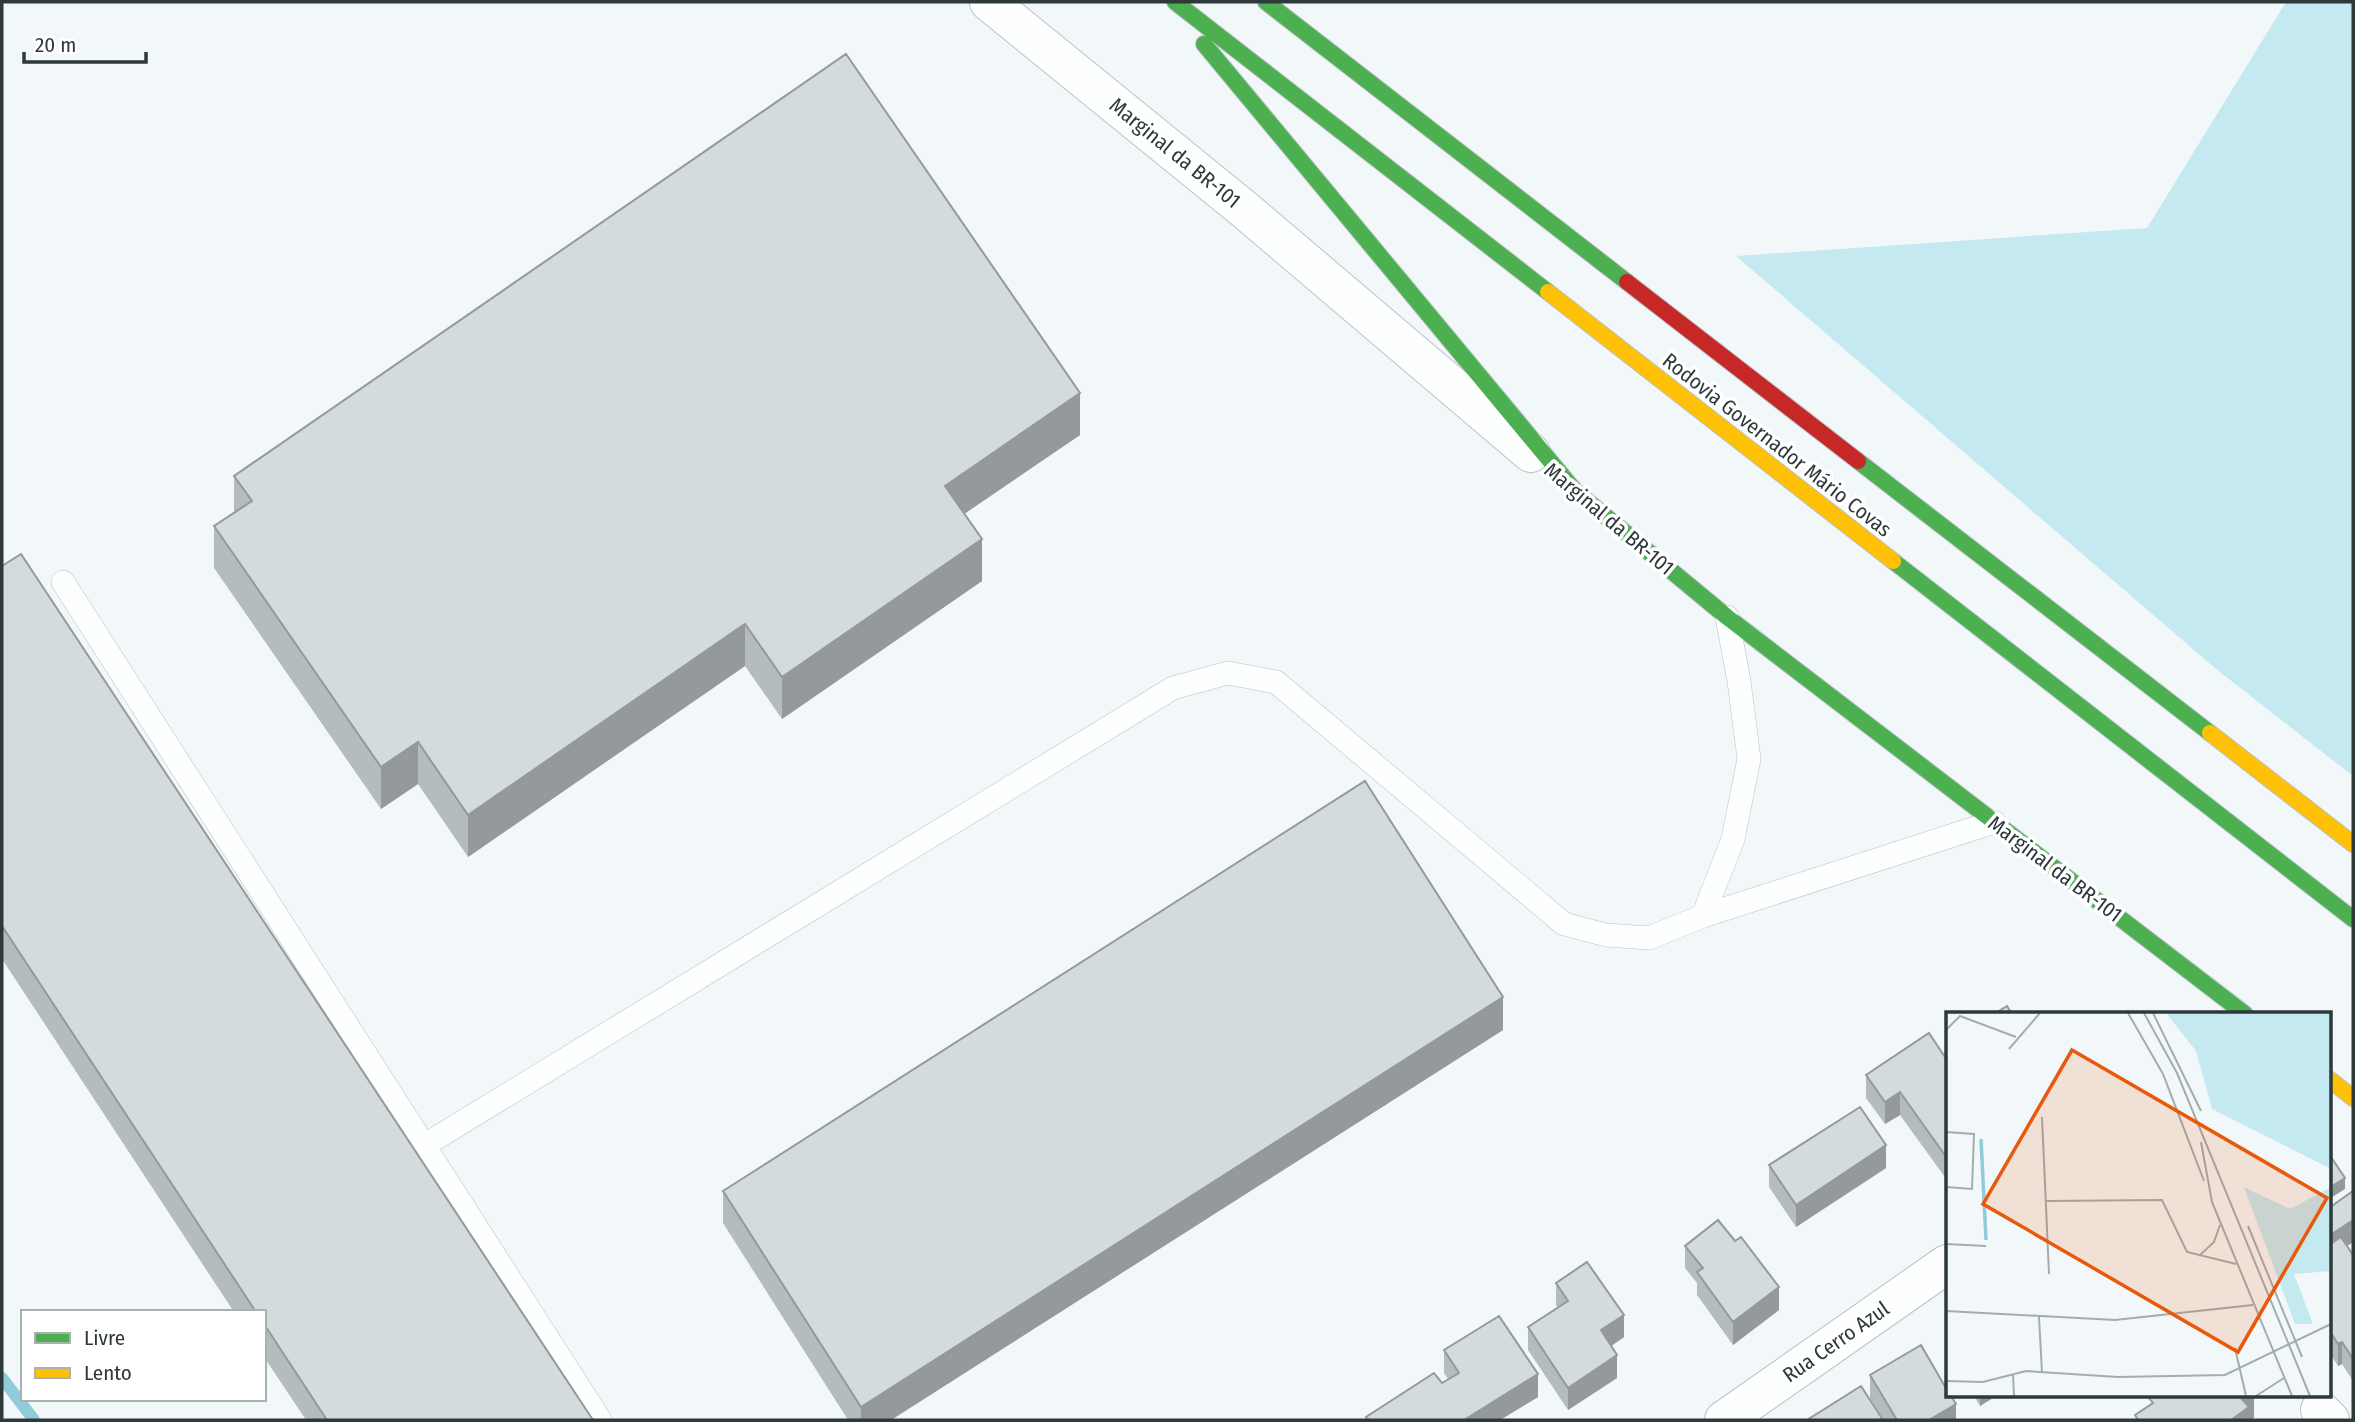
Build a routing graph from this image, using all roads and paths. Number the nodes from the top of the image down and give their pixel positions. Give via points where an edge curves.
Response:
1 (989, 2) edge
2 (1169, 2) edge
3 (1175, 2) edge
4 (1266, 2) edge
5 (1575, 491) junction
6 (63, 582) dead end
7 (1727, 617) junction
8 (1994, 822) junction
9 (2353, 844) edge
10 (1703, 916) junction
11 (2353, 919) edge
12 (2242, 1012) edge
13 (2330, 1080) edge
14 (2353, 1098) edge
15 (425, 1145) junction
16 (1946, 1265) edge
17 (600, 1420) edge
18 (1724, 1420) edge

1 - 5 street, Marginal da BR-101 via 1245,210
2 - 5 main road
3 - 11 main road, Rodovia Governador Mário Covas
4 - 9 main road, Rodovia Governador Mário Covas
5 - 7 main road, Marginal da BR-101
6 - 15 lane
7 - 8 main road, Marginal da BR-101
7 - 10 lane via 1749,759 1734,839
8 - 10 lane
8 - 12 main road, Marginal da BR-101
10 - 15 lane via 1649,938 1606,935 1564,924 1276,682 1228,673 1173,688
13 - 14 main road
15 - 17 lane
16 - 18 street, Rua Cerro Azul

